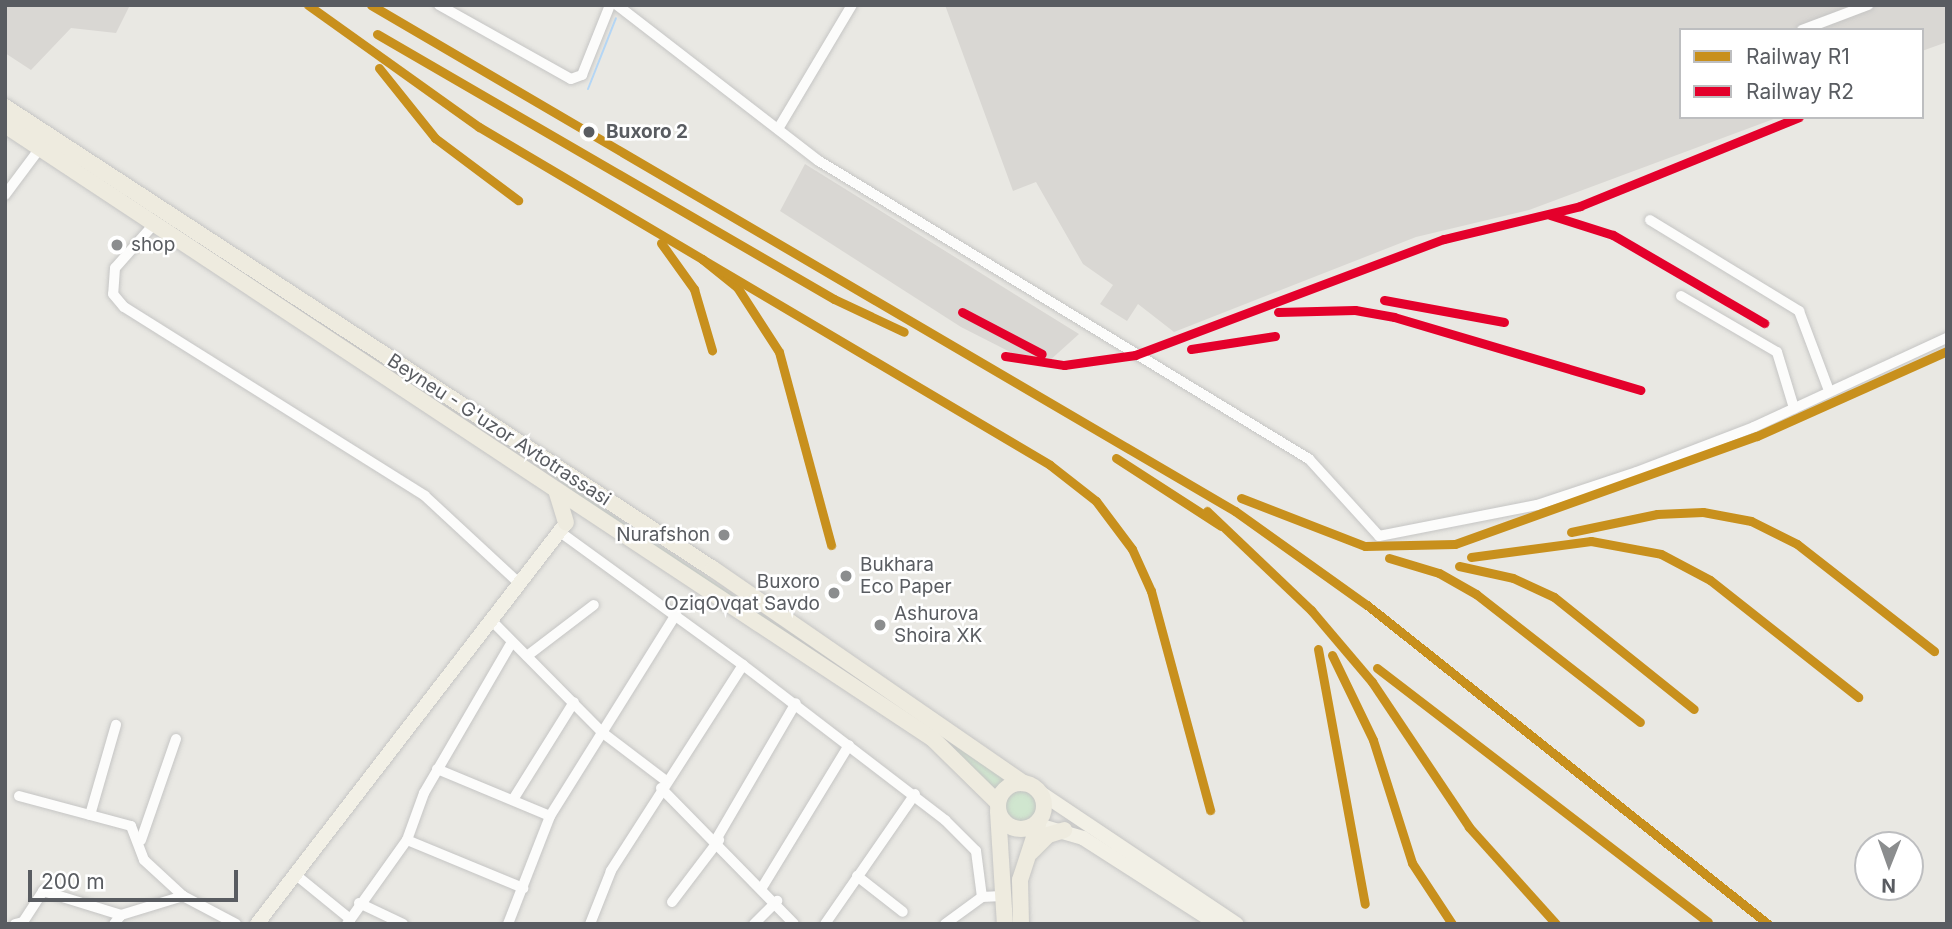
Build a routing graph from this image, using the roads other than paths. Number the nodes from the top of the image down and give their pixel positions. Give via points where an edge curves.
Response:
1 (439, 5) edge
2 (610, 5) edge
3 (617, 5) edge
4 (852, 5) edge
5 (1868, 5) edge
6 (1807, 28) edge
7 (5, 107) edge
8 (5, 125) edge
9 (778, 129) junction
10 (40, 148) junction
11 (5, 195) edge
12 (1650, 220) dead end
13 (155, 222) junction
14 (1681, 296) dead end
15 (1947, 338) edge
16 (396, 372) junction
17 (1829, 391) junction
18 (1794, 408) junction
19 (551, 484) junction
20 (598, 515) junction
21 (563, 528) junction
22 (520, 584) junction
23 (594, 605) dead end
24 (676, 614) junction
25 (491, 620) junction
26 (510, 645) junction
27 (527, 656) junction
28 (743, 665) junction
29 (574, 702) junction
30 (796, 703) junction
31 (883, 718) dead end
32 (901, 718) junction
33 (116, 725) dead end
34 (603, 733) junction
35 (176, 739) dead end
36 (849, 745) junction
37 (437, 769) junction
38 (1023, 783) junction
39 (663, 784) junction
40 (1038, 791) junction
41 (915, 794) junction
42 (19, 796) dead end
43 (514, 798) junction
44 (997, 806) junction
45 (90, 815) junction
46 (550, 816) junction
47 (1038, 825) junction
48 (1064, 831) junction
49 (718, 839) junction
50 (407, 840) junction
51 (141, 841) junction
52 (1024, 862) junction
53 (296, 875) junction
54 (857, 876) junction
55 (763, 886) junction
56 (523, 888) junction
57 (183, 896) junction
58 (982, 897) junction
59 (1002, 897) junction
60 (777, 901) junction
61 (672, 902) dead end
62 (359, 903) junction
63 (903, 912) dead end
64 (117, 920) edge
65 (5, 921) edge
66 (349, 921) edge
67 (14, 924) edge
68 (236, 924) edge
69 (257, 924) edge
70 (403, 924) edge
71 (508, 924) edge
72 (590, 924) edge
73 (754, 924) edge
74 (794, 924) edge
75 (825, 924) edge
76 (945, 924) edge
77 (1005, 924) edge
78 (1021, 924) edge
79 (1217, 924) edge
80 (1237, 924) edge

1 - 2 street via 571,79 582,75
3 - 9 street
4 - 9 street
5 - 6 street
7 - 16 highway, Beyneu - G'uzor Avtotrassasi
8 - 10 highway, Beyneu - G'uzor Avtotrassasi
9 - 18 street via 820,161 1309,459 1378,536 1537,505
10 - 11 street
10 - 13 highway, Beyneu - G'uzor Avtotrassasi
12 - 17 street via 1800,311
13 - 16 highway, Beyneu - G'uzor Avtotrassasi
13 - 22 street via 115,268 113,294 124,307 425,496
14 - 18 street via 1777,352
15 - 17 street
16 - 19 highway, Beyneu - G'uzor Avtotrassasi
16 - 38 highway, Beyneu - G'uzor Avtotrassasi
17 - 18 street
19 - 20 highway, Beyneu - G'uzor Avtotrassasi
19 - 21 highway via 563,500
20 - 21 highway via 585,513
20 - 32 highway, Beyneu - G'uzor Avtotrassasi
21 - 22 main road
21 - 24 street
22 - 25 main road
23 - 27 street
24 - 28 street
24 - 34 street
25 - 26 street
25 - 53 main road
26 - 27 street
26 - 37 street
27 - 29 street
28 - 30 street
28 - 39 street
29 - 34 street
29 - 43 street
30 - 36 street
30 - 49 street
31 - 32 highway
32 - 44 highway, Beyneu - G'uzor Avtotrassasi via 950,753
33 - 45 street
34 - 39 street
34 - 46 street
35 - 51 street
36 - 41 street
36 - 55 street
37 - 43 street
37 - 50 street
38 - 40 highway
38 - 44 highway via 1007,787
39 - 49 street
39 - 72 street via 611,871
40 - 47 highway via 1044,807
40 - 80 main road
41 - 54 street
41 - 58 street via 976,851
42 - 45 street
43 - 46 street
44 - 47 highway via 1014,829
44 - 59 highway
45 - 51 street via 131,826
46 - 56 street
47 - 48 main road
47 - 52 highway
48 - 52 highway via 1048,835
48 - 79 main road
49 - 55 street
49 - 61 street
50 - 56 street
50 - 62 street
51 - 57 street via 144,860
52 - 78 highway
53 - 66 street
53 - 69 main road
54 - 63 street
54 - 75 street
55 - 60 street
56 - 71 street
57 - 64 street
57 - 68 street
58 - 59 street
58 - 76 street
59 - 77 highway
60 - 73 street
60 - 74 street
62 - 66 street
62 - 70 street
64 - 67 street via 43,891 29,915
65 - 67 street

